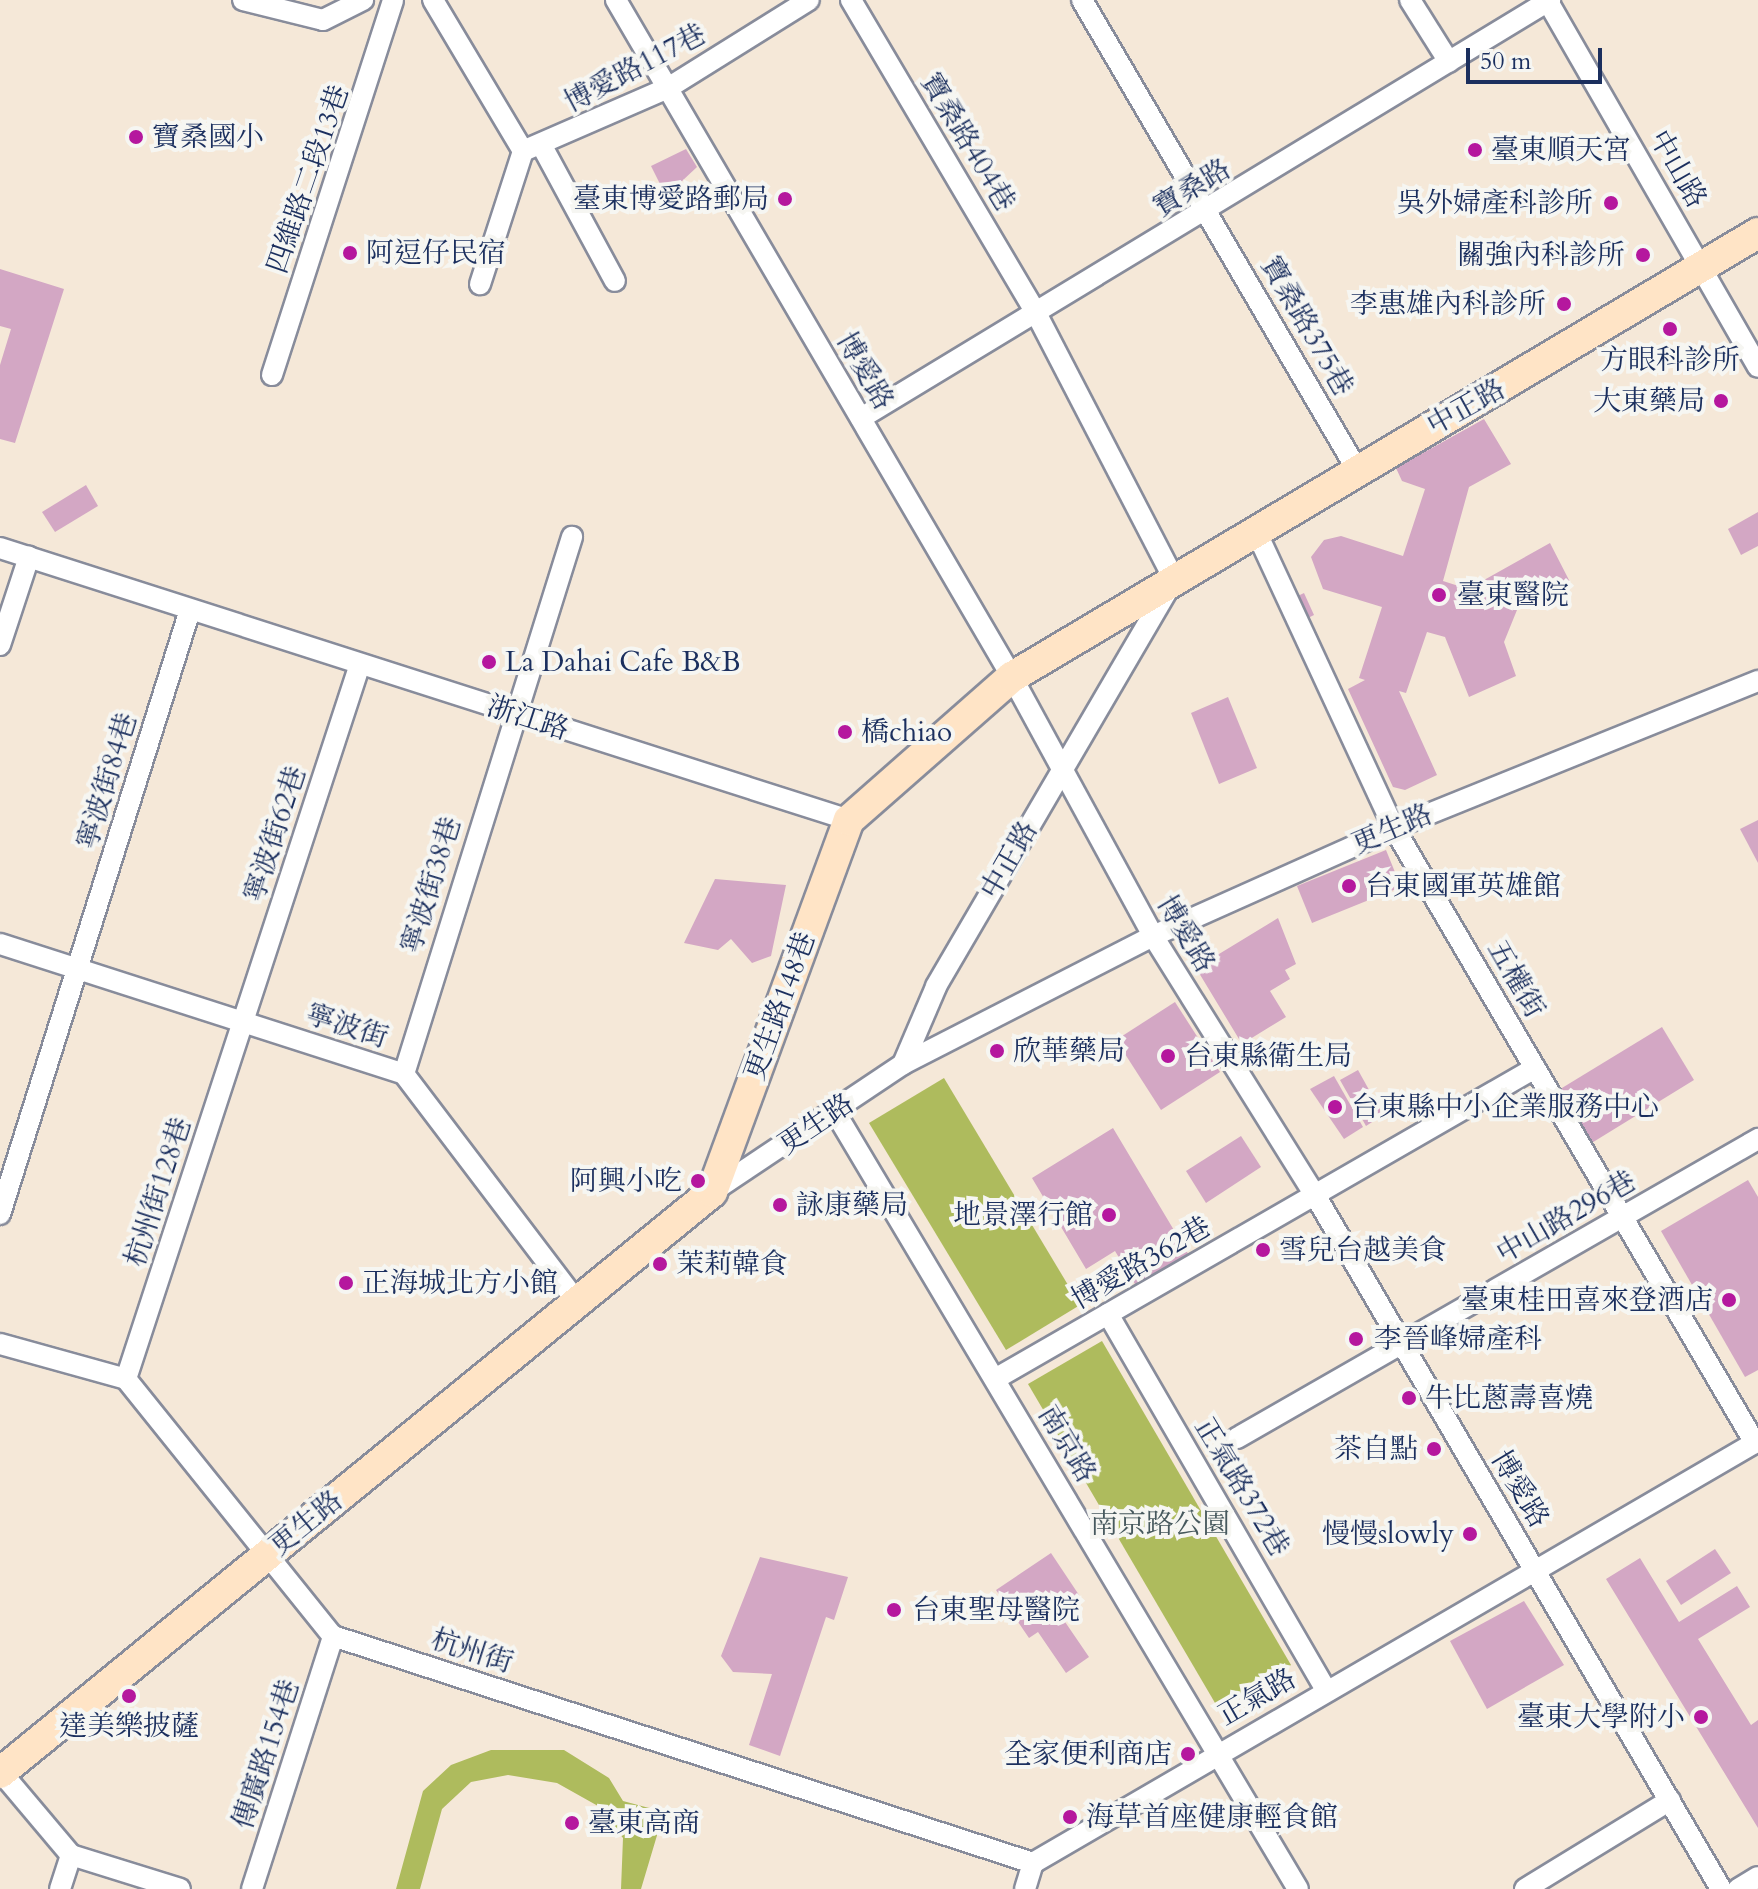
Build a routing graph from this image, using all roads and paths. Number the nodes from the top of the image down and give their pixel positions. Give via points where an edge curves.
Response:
1 (243, 0) edge
2 (363, 0) edge
3 (393, 0) edge
4 (433, 0) edge
5 (616, 0) edge
6 (809, 0) edge
7 (851, 0) edge
8 (1082, 0) edge
9 (1410, 0) edge
10 (1549, 0) edge
11 (1449, 62) junction
12 (668, 88) junction
13 (533, 149) junction
14 (1209, 210) junction
15 (1758, 233) edge
16 (1702, 267) junction
17 (615, 281) dead end
18 (480, 284) dead end
19 (1036, 313) junction
20 (1758, 367) edge
21 (272, 375) dead end
22 (861, 418) junction
23 (1356, 468) junction
24 (1255, 529) junction
25 (572, 537) dead end
26 (0, 548) edge
27 (29, 557) junction
28 (1174, 579) junction
29 (190, 610) junction
30 (0, 645) edge
31 (360, 664) junction
32 (1012, 677) junction
33 (1758, 681) edge
34 (511, 713) junction
35 (1062, 766) junction
36 (849, 820) junction
37 (1394, 828) junction
38 (1153, 936) junction
39 (0, 944) edge
40 (78, 968) junction
41 (243, 1022) junction
42 (903, 1064) junction
43 (1535, 1068) junction
44 (404, 1074) junction
45 (835, 1112) junction
46 (1758, 1139) edge
47 (712, 1192) junction
48 (1315, 1195) junction
49 (0, 1214) edge
50 (1623, 1217) junction
51 (577, 1302) junction
52 (1108, 1314) junction
53 (0, 1344) edge
54 (1402, 1344) junction
55 (126, 1379) junction
56 (995, 1379) junction
57 (1237, 1438) dead end
58 (1756, 1442) edge
59 (270, 1553) junction
60 (1536, 1570) junction
61 (333, 1636) junction
62 (1326, 1690) junction
63 (1219, 1751) junction
64 (0, 1772) edge
65 (1670, 1800) junction
66 (71, 1855) junction
67 (1033, 1863) junction
68 (1758, 1877) edge
69 (60, 1889) edge
70 (180, 1889) edge
71 (252, 1889) edge
72 (1025, 1889) edge
73 (1298, 1889) edge
74 (1525, 1889) edge
75 (1721, 1889) edge
76 (1738, 1889) edge

1 - 2 street via 323,20
3 - 21 street, 四維路二段13巷
4 - 13 street
5 - 12 street, 博愛路
6 - 12 street, 博愛路117巷
7 - 19 street, 寶桑路404巷
8 - 14 street, 寶桑路375巷
9 - 11 street
10 - 11 street, 寶桑路
10 - 16 street, 中山路
11 - 14 street, 寶桑路
12 - 13 street, 博愛路117巷
12 - 22 street, 博愛路
13 - 17 street
13 - 18 street
14 - 19 street, 寶桑路
14 - 23 street, 寶桑路375巷
15 - 16 street, 中正路
16 - 20 street, 中山路
16 - 23 street, 中正路
19 - 22 street, 寶桑路
19 - 28 street, 寶桑路404巷
22 - 32 street, 博愛路
23 - 24 street, 中正路
24 - 28 street, 中正路
24 - 37 street, 五權街
25 - 34 street, 寧波街38巷
26 - 27 street, 浙江路
27 - 29 street, 浙江路
27 - 30 street
28 - 32 street, 中正路
28 - 35 street, 中正路
29 - 31 street, 浙江路
29 - 40 street, 寧波街84巷
31 - 34 street, 浙江路
31 - 41 street, 寧波街62巷
32 - 35 street, 博愛路
32 - 36 street
33 - 37 street, 更生路
34 - 36 street, 浙江路
34 - 44 street, 寧波街38巷
35 - 38 street, 博愛路
35 - 42 street, 中正路 via 936,987
36 - 47 street, 更生路148巷
37 - 38 street, 更生路
37 - 43 street, 五權街
38 - 42 street, 更生路
38 - 48 street, 博愛路
39 - 40 street, 寧波街
40 - 41 street, 寧波街
40 - 49 street, 寧波街84巷
41 - 44 street, 寧波街
41 - 55 street, 杭州街128巷
42 - 45 street, 更生路
43 - 48 street, 博愛路362巷
43 - 50 street, 五權街
44 - 51 street, 寧波街
45 - 47 street, 更生路
45 - 56 street, 南京路
46 - 50 street, 中山路296巷
47 - 51 street, 更生路
48 - 52 street, 博愛路362巷
48 - 54 street, 博愛路
50 - 54 street, 中山路296巷
50 - 58 street, 五權街
51 - 59 street, 更生路
52 - 56 street, 博愛路362巷
52 - 62 street, 正氣路372巷
53 - 55 street
54 - 57 street, 中山路296巷
54 - 60 street, 博愛路
55 - 59 street
56 - 63 street, 南京路
58 - 60 street, 正氣路
59 - 61 street
59 - 64 street, 更生路
60 - 62 street, 正氣路
60 - 65 street, 博愛路
61 - 67 street, 杭州街
61 - 71 street, 傳廣路154巷
62 - 63 street, 正氣路
63 - 67 street, 正氣路
63 - 73 street, 南京路
64 - 66 street
65 - 74 street
65 - 75 street, 博愛路
66 - 69 street
66 - 70 street
67 - 72 street
68 - 76 street

